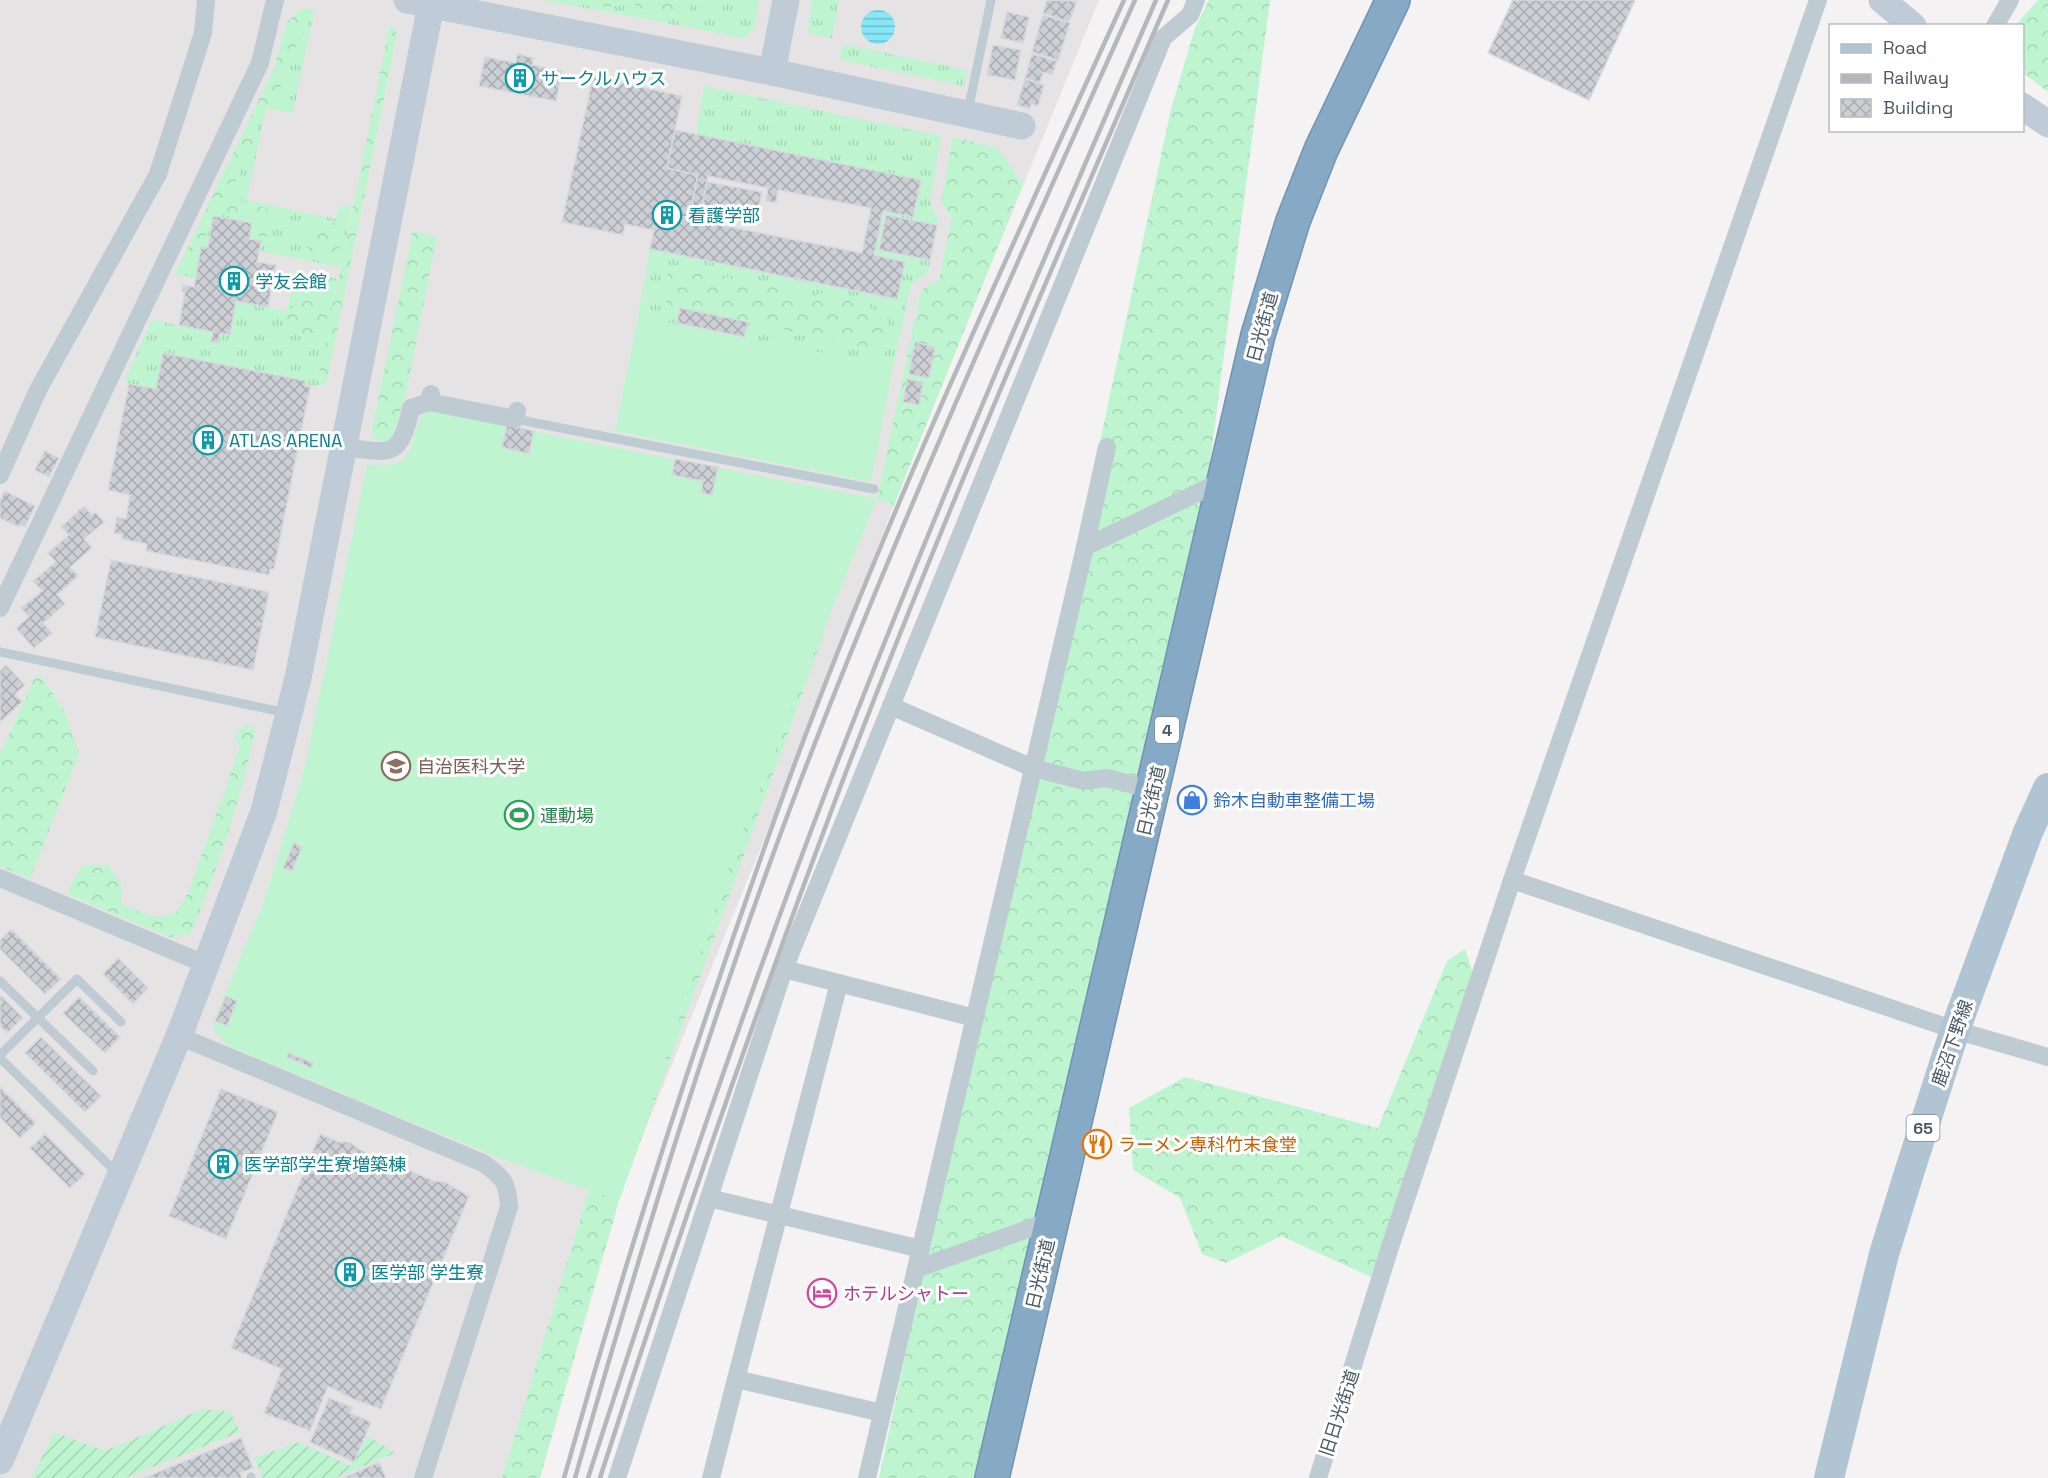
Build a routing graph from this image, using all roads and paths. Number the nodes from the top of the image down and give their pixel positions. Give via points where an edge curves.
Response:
1 (206, 0) edge
2 (275, 0) edge
3 (786, 0) edge
4 (991, 0) edge
5 (1196, 0) edge
6 (1393, 0) edge
7 (1818, 0) edge
8 (1882, 0) edge
9 (2010, 0) edge
10 (423, 2) edge
11 (1911, 24) edge
12 (1996, 24) edge
13 (772, 72) junction
14 (2024, 107) edge
15 (967, 113) junction
16 (2048, 124) edge
17 (1022, 126) dead end
18 (516, 415) joint
19 (343, 447) junction
20 (1107, 447) dead end
21 (0, 475) edge
22 (1224, 480) junction
23 (874, 489) dead end
24 (1085, 547) junction
25 (0, 608) edge
26 (0, 652) edge
27 (891, 706) junction
28 (289, 713) junction
29 (1033, 768) junction
30 (2048, 788) edge
31 (1153, 790) junction
32 (0, 878) edge
33 (1512, 880) junction
34 (207, 965) junction
35 (784, 969) junction
36 (0, 981) edge
37 (839, 983) junction
38 (975, 1018) junction
39 (38, 1019) junction
40 (121, 1022) dead end
41 (1955, 1030) junction
42 (179, 1036) junction
43 (0, 1057) edge
44 (2048, 1057) edge
45 (93, 1071) dead end
46 (120, 1175) junction
47 (709, 1198) junction
48 (780, 1215) junction
49 (1053, 1220) junction
50 (921, 1249) junction
51 (916, 1269) junction
52 (736, 1379) junction
53 (882, 1413) junction
54 (0, 1461) edge
55 (423, 1478) edge
56 (617, 1478) edge
57 (711, 1478) edge
58 (867, 1478) edge
59 (992, 1478) edge
60 (1318, 1478) edge
61 (1829, 1478) edge

1 - 21 street via 203,33 158,174 38,390
2 - 25 street via 260,63
3 - 13 street
4 - 15 lane
5 - 27 street via 1190,15 1163,38
6 - 22 highway, 日光街道 / 4 via 1321,150 1293,221 1258,335
7 - 33 street, 旧日光街道
8 - 11 street
9 - 12 street
10 - 13 street
10 - 19 street
13 - 15 street
14 - 16 street
15 - 17 street
18 - 19 street via 430,398 411,408 403,439 389,451
18 - 23 lane
19 - 28 street
20 - 24 street
22 - 24 street
22 - 31 highway, 日光街道 / 4
24 - 29 street
26 - 28 lane
27 - 29 street
27 - 35 street
28 - 34 street via 264,811
29 - 31 street via 1084,781 1107,778
29 - 38 street
30 - 41 main road, 鹿沼下野線 / 65
31 - 49 highway, 日光街道 / 4
32 - 34 street
33 - 41 street
33 - 60 street, 旧日光街道
34 - 42 street
35 - 37 street
35 - 47 street
36 - 39 lane
37 - 38 street
37 - 48 street
38 - 50 street
39 - 40 lane via 76,979
39 - 43 lane
39 - 45 lane
41 - 44 street
41 - 61 main road, 鹿沼下野線 / 65 via 1884,1254
42 - 46 street
42 - 55 street via 483,1163 508,1188 509,1207
43 - 46 lane
46 - 54 street
47 - 48 street
47 - 56 street
48 - 50 street
48 - 52 street
49 - 51 street
49 - 59 highway, 日光街道 / 4
50 - 51 street
51 - 53 street
52 - 53 street
52 - 57 street
53 - 58 street

